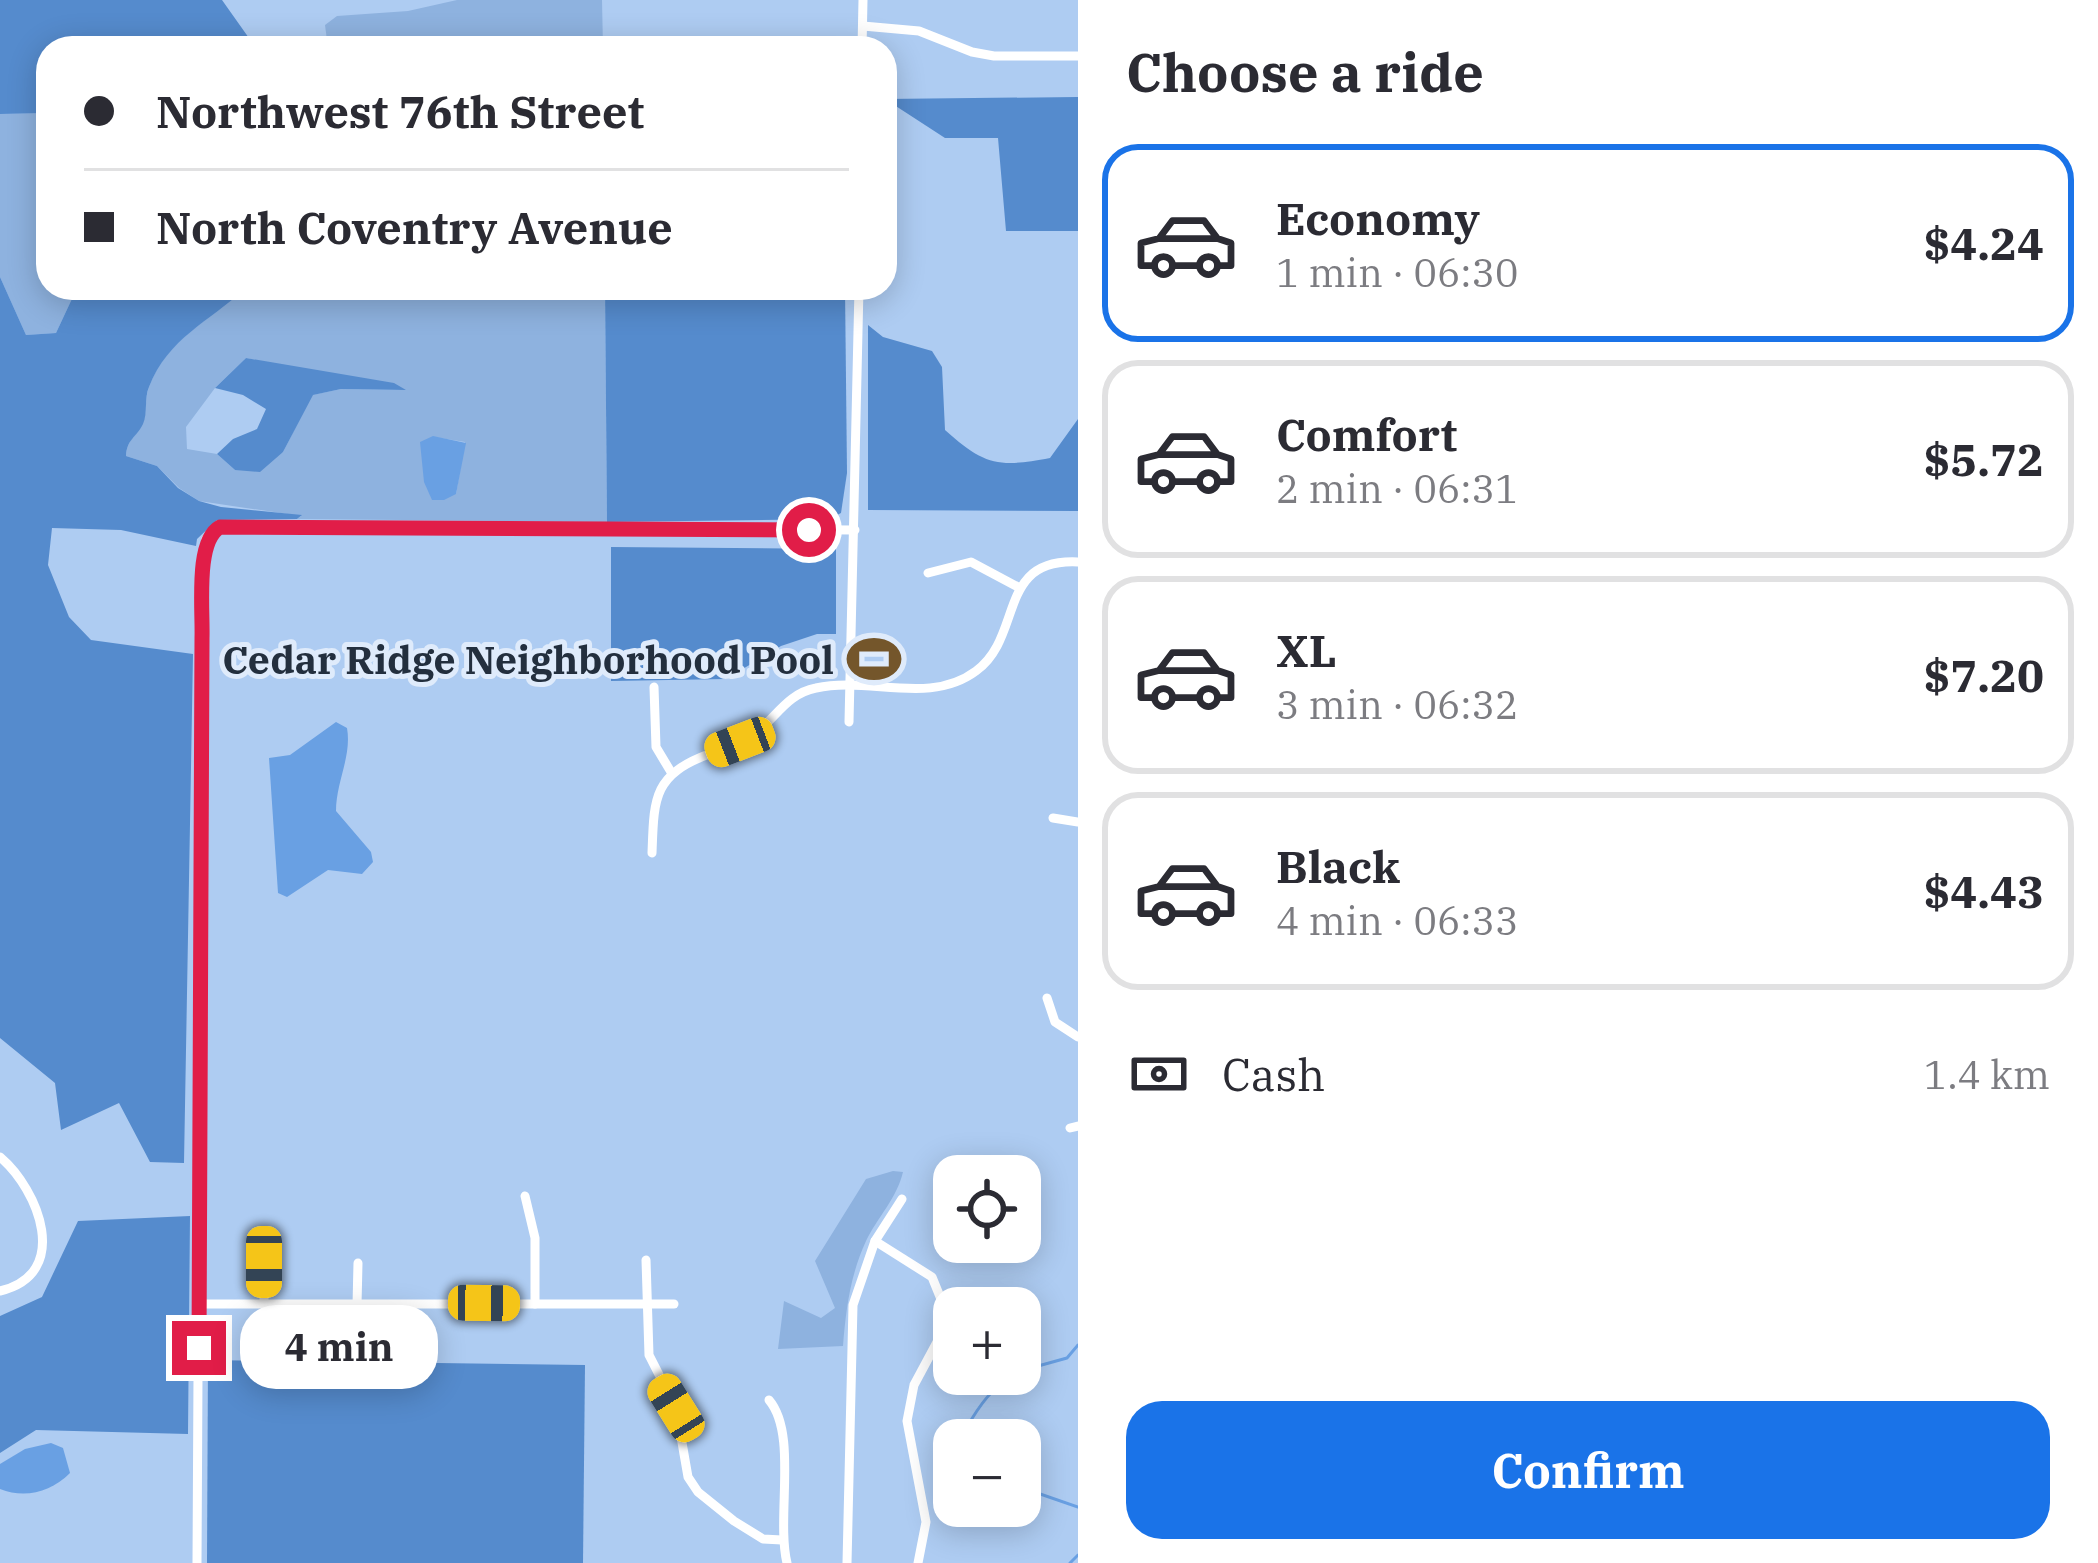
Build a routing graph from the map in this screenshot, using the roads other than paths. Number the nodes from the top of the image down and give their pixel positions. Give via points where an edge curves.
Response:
1 (862, 0) edge
2 (863, 26) junction
3 (863, 36) edge
4 (1078, 56) edge
5 (859, 300) edge
6 (855, 530) junction
7 (1078, 562) edge
8 (928, 573) dead end
9 (1018, 587) junction
10 (654, 687) dead end
11 (849, 687) junction
12 (849, 722) dead end
13 (671, 772) junction
14 (1053, 818) dead end
15 (1078, 822) edge
16 (652, 853) dead end
17 (1047, 998) dead end
18 (1078, 1037) edge
19 (0, 1157) edge
20 (525, 1196) dead end
21 (902, 1199) dead end
22 (875, 1241) junction
23 (646, 1260) dead end
24 (264, 1262) dead end
25 (358, 1263) dead end
26 (0, 1292) edge
27 (200, 1304) junction
28 (535, 1304) junction
29 (646, 1304) junction
30 (674, 1304) dead end
31 (264, 1305) junction
32 (358, 1305) junction
33 (356, 1347) dead end
34 (769, 1400) dead end
35 (782, 1540) junction
36 (197, 1563) edge
37 (787, 1563) edge
38 (848, 1563) edge
39 (918, 1563) edge

1 - 2 street
2 - 3 street
2 - 4 street via 919,31 994,56
5 - 6 street
6 - 11 street
6 - 27 street via 210,533 202,638
7 - 9 street via 1056,561
8 - 9 street via 971,562
9 - 11 street via 996,646 974,674 929,689
10 - 13 street via 656,747
11 - 12 street
11 - 13 street via 793,697 754,734
13 - 16 street via 656,797
14 - 15 street
17 - 18 street via 1055,1022
19 - 26 street via 31,1195 43,1237 33,1269
20 - 28 street via 535,1238
21 - 22 street
22 - 38 street via 853,1305
22 - 39 street via 932,1277 945,1309 907,1421 926,1522
23 - 29 street
24 - 31 street
25 - 32 street
27 - 31 street
27 - 36 street
28 - 29 street
28 - 32 street
29 - 30 street
29 - 35 street via 649,1355 676,1408 688,1477 734,1521 763,1539
31 - 32 street
32 - 33 street
34 - 35 street via 782,1422
35 - 37 street

